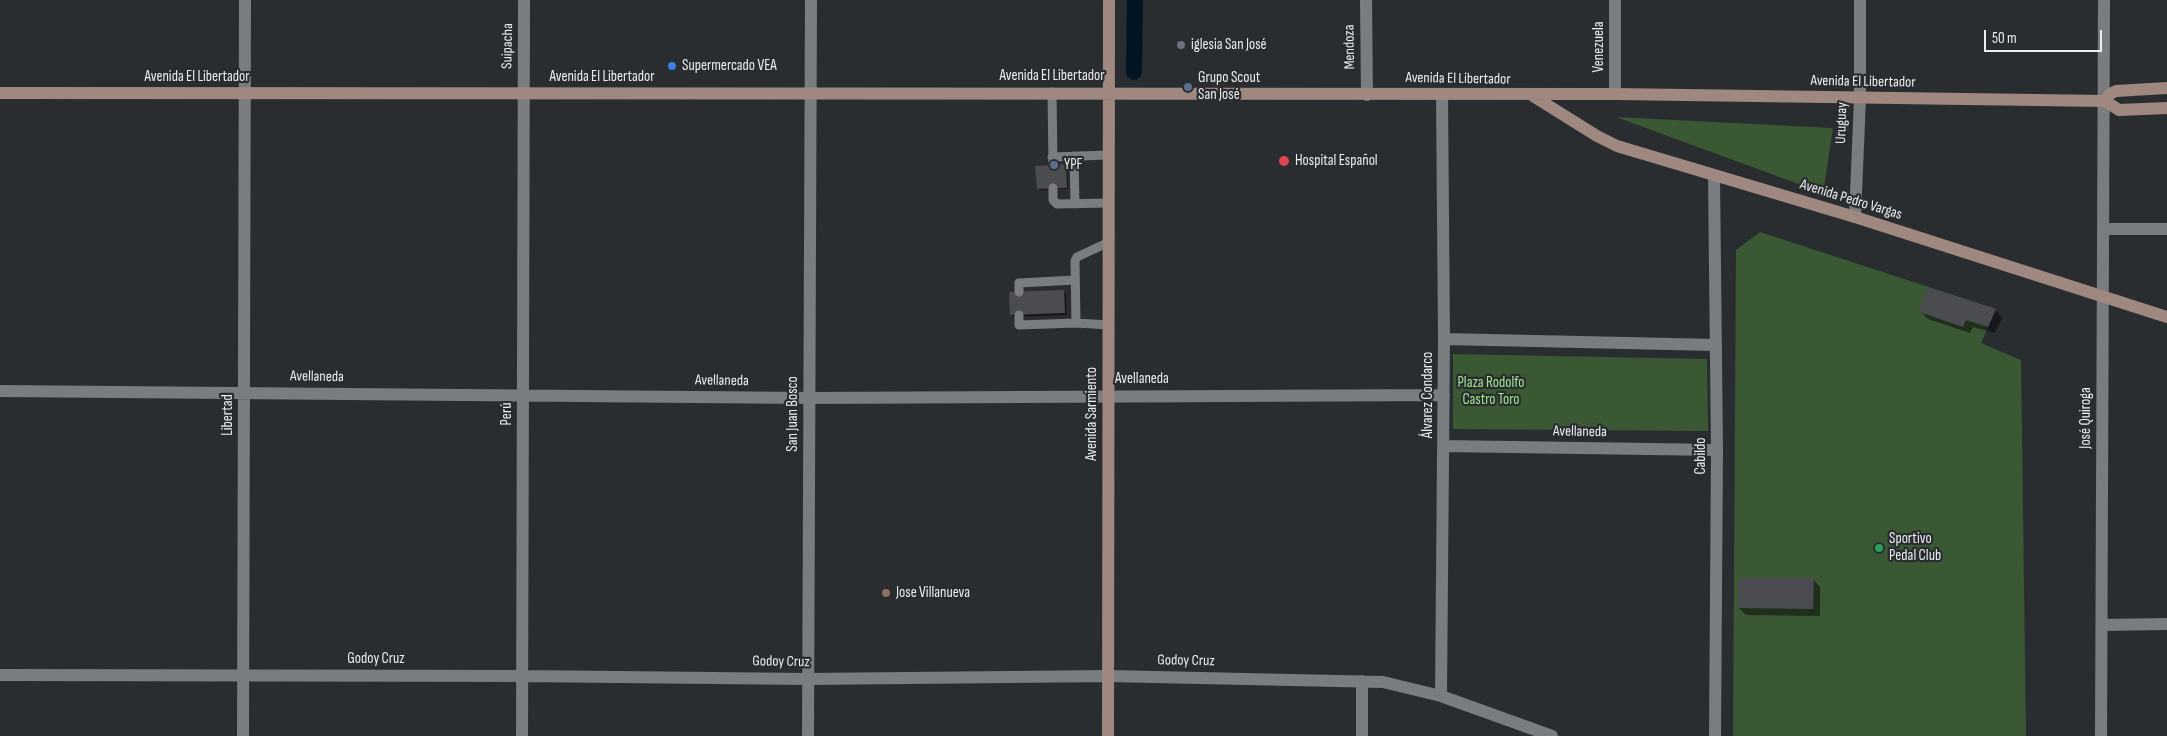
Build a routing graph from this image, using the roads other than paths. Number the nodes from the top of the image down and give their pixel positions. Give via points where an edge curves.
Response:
1 (245, 0) edge
2 (524, 0) edge
3 (810, 0) edge
4 (1109, 0) edge
5 (1366, 0) edge
6 (1615, 0) edge
7 (1860, 0) edge
8 (2104, 0) edge
9 (2167, 88) edge
10 (1052, 92) junction
11 (1108, 92) junction
12 (0, 93) edge
13 (523, 93) junction
14 (810, 93) junction
15 (244, 94) junction
16 (1367, 94) junction
17 (1442, 94) junction
18 (1616, 94) junction
19 (1533, 96) junction
20 (1860, 99) junction
21 (2105, 101) junction
22 (2167, 108) edge
23 (1108, 155) junction
24 (1074, 156) junction
25 (1714, 176) junction
26 (1053, 188) dead end
27 (1108, 203) junction
28 (1075, 204) junction
29 (1855, 217) junction
30 (2104, 229) junction
31 (2167, 229) edge
32 (1107, 243) junction
33 (1075, 280) junction
34 (1019, 292) dead end
35 (2103, 297) junction
36 (1053, 314) dead end
37 (1019, 315) dead end
38 (2167, 317) edge
39 (1076, 323) junction
40 (1053, 324) junction
41 (1108, 325) junction
42 (1444, 339) junction
43 (1716, 345) junction
44 (0, 391) edge
45 (245, 392) junction
46 (524, 395) junction
47 (1444, 395) junction
48 (1108, 396) junction
49 (809, 398) junction
50 (1443, 446) junction
51 (1717, 450) junction
52 (2167, 624) edge
53 (2102, 625) junction
54 (243, 674) junction
55 (0, 675) edge
56 (522, 676) junction
57 (1108, 676) junction
58 (808, 679) junction
59 (1362, 681) junction
60 (1441, 696) junction
61 (243, 736) edge
62 (522, 736) edge
63 (808, 736) edge
64 (1108, 736) edge
65 (1362, 736) edge
66 (1552, 736) edge
67 (1715, 736) edge
68 (2102, 736) edge

1 - 15 street, Libertad
2 - 13 street, Suipacha
3 - 14 street, San Juan Bosco
4 - 11 main road, Avenida Sarmiento
5 - 16 street, Mendoza
6 - 18 street, Venezuela
7 - 20 street, Uruguay
8 - 21 street, José Quiroga
9 - 21 main road, Avenida El Libertador via 2116,91
10 - 11 main road, Avenida El Libertador
10 - 14 main road, Avenida El Libertador
10 - 24 lane via 1052,161
11 - 16 main road, Avenida El Libertador
11 - 23 main road, Avenida Sarmiento
12 - 15 main road, Avenida El Libertador
13 - 14 main road, Avenida El Libertador
13 - 15 main road, Avenida El Libertador
13 - 46 street, Perú
14 - 49 street, San Juan Bosco
15 - 45 street, Libertad
16 - 17 main road, Avenida El Libertador
17 - 19 main road, Avenida El Libertador
17 - 42 street, Álvarez Condarco
18 - 19 main road, Avenida El Libertador
18 - 20 main road, Avenida El Libertador
19 - 25 main road, Avenida Pedro Vargas via 1617,146
20 - 21 main road, Avenida El Libertador
20 - 29 street, Uruguay
21 - 22 main road, Avenida El Libertador via 2119,110
21 - 30 street, José Quiroga
23 - 24 lane
23 - 27 main road, Avenida Sarmiento
24 - 28 lane
25 - 29 main road, Avenida Pedro Vargas
25 - 43 street, Cabildo
26 - 28 lane via 1054,202
27 - 28 lane
27 - 32 main road, Avenida Sarmiento
29 - 35 main road, Avenida Pedro Vargas
30 - 31 street
30 - 35 street, José Quiroga
32 - 33 lane via 1077,257
32 - 41 main road, Avenida Sarmiento
33 - 34 lane via 1052,286 1019,283
33 - 39 lane
35 - 38 main road, Avenida Pedro Vargas
35 - 53 street, José Quiroga
36 - 40 lane
37 - 40 lane via 1020,325
39 - 40 lane
39 - 41 lane
41 - 48 main road, Avenida Sarmiento
42 - 43 street
42 - 47 street, Álvarez Condarco
43 - 51 street, Cabildo
44 - 45 street, Avellaneda
45 - 46 street, Avellaneda
45 - 54 street, Libertad
46 - 49 street, Avellaneda
46 - 56 street, Perú
47 - 48 street, Avellaneda
47 - 50 street, Álvarez Condarco
48 - 49 street, Avellaneda
48 - 57 main road, Avenida Sarmiento
49 - 58 street, San Juan Bosco
50 - 51 street, Avellaneda
50 - 60 street, Álvarez Condarco
51 - 67 street, Cabildo
52 - 53 street
53 - 68 street, José Quiroga
54 - 55 street, Godoy Cruz
54 - 56 street, Godoy Cruz
54 - 61 street, Libertad
56 - 58 street, Godoy Cruz
56 - 62 street, Perú
57 - 58 street, Godoy Cruz
57 - 59 street, Godoy Cruz
57 - 64 main road, Avenida Sarmiento
58 - 63 street, San Juan Bosco
59 - 60 street, Godoy Cruz via 1383,682
59 - 65 street
60 - 66 street, Godoy Cruz

